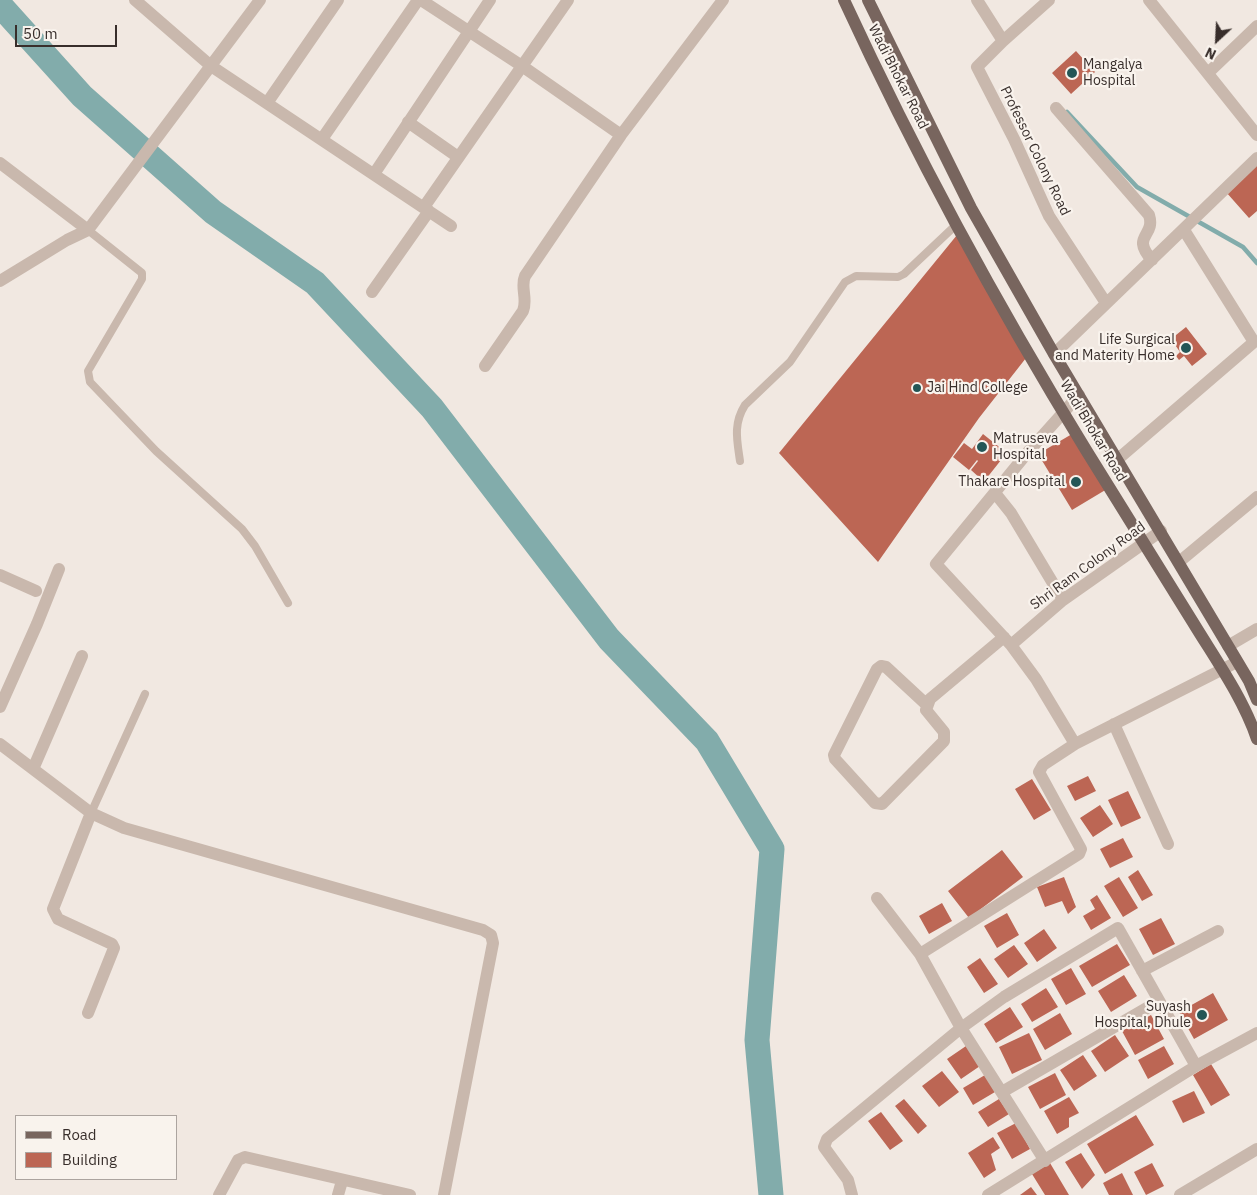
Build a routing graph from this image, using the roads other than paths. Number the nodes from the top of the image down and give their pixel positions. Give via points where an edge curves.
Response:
1 (135, 0) edge
2 (260, 0) edge
3 (338, 0) edge
4 (419, 0) edge
5 (490, 0) edge
6 (568, 0) edge
7 (723, 0) edge
8 (844, 0) edge
9 (868, 0) edge
10 (977, 0) edge
11 (1049, 0) edge
12 (1149, 0) edge
13 (150, 5) edge
14 (1257, 26) edge
15 (469, 31) junction
16 (1003, 41) junction
17 (889, 42) junction
18 (867, 51) junction
19 (211, 66) junction
20 (522, 66) junction
21 (1208, 74) junction
22 (267, 103) junction
23 (1056, 108) dead end
24 (408, 122) junction
25 (1257, 134) edge
26 (620, 135) junction
27 (322, 139) junction
28 (458, 157) junction
29 (1257, 158) edge
30 (0, 163) edge
31 (374, 174) junction
32 (427, 209) junction
33 (957, 224) junction
34 (452, 226) dead end
35 (1186, 227) junction
36 (88, 230) junction
37 (1152, 260) junction
38 (0, 281) edge
39 (372, 292) dead end
40 (1106, 303) junction
41 (1255, 345) edge
42 (1054, 354) junction
43 (485, 366) dead end
44 (1079, 395) junction
45 (1063, 412) junction
46 (1118, 459) junction
47 (740, 461) dead end
48 (995, 492) junction
49 (1257, 497) edge
50 (1161, 531) junction
51 (1144, 543) junction
52 (1179, 562) junction
53 (59, 569) dead end
54 (0, 575) edge
55 (36, 591) dead end
56 (1063, 600) junction
57 (288, 603) dead end
58 (1257, 629) edge
59 (1008, 641) junction
60 (1228, 646) junction
61 (82, 656) dead end
62 (1237, 662) junction
63 (1222, 670) junction
64 (145, 694) dead end
65 (1257, 700) edge
66 (926, 705) junction
67 (0, 708) edge
68 (1114, 724) junction
69 (1257, 739) edge
70 (0, 744) edge
71 (1074, 744) junction
72 (33, 769) junction
73 (91, 812) junction
74 (1168, 844) dead end
75 (876, 898) dead end
76 (1218, 931) dead end
77 (920, 954) junction
78 (1142, 971) junction
79 (1159, 1001) junction
80 (88, 1014) dead end
81 (961, 1028) junction
82 (1257, 1034) edge
83 (1196, 1066) junction
84 (1002, 1092) junction
85 (1257, 1149) edge
86 (1045, 1161) junction
87 (342, 1181) junction
88 (219, 1195) edge
89 (338, 1195) edge
90 (410, 1195) edge
91 (444, 1195) edge
92 (852, 1195) edge
93 (988, 1195) edge
94 (1180, 1195) edge

1 - 13 street
2 - 19 street
3 - 22 street
4 - 15 street
4 - 27 street
5 - 15 street
6 - 20 street
7 - 26 street
8 - 18 main road, Wadi Bhokar Road
9 - 17 main road, Wadi Bhokar Road
10 - 16 street
11 - 16 street
12 - 21 street
13 - 19 street
14 - 21 street
15 - 20 street
15 - 24 street
16 - 40 street, Professor Colony Road via 977,67 1049,216
17 - 18 main road
17 - 42 main road, Wadi Bhokar Road via 971,208
18 - 33 main road, Wadi Bhokar Road
19 - 22 street
19 - 36 street
20 - 26 street
20 - 28 street
21 - 25 street
22 - 27 street
23 - 37 street via 1149,215 1151,224 1142,245
24 - 28 street
24 - 31 street
26 - 43 street via 525,276 526,304 523,311
27 - 31 street
28 - 32 street
29 - 35 street
30 - 36 street
31 - 32 street
32 - 34 street
32 - 39 street
33 - 45 main road, Wadi Bhokar Road
33 - 47 lane via 904,274 898,277 856,276 845,282 790,362 740,413 736,431
35 - 37 street
35 - 41 street
36 - 38 street
36 - 57 lane via 142,273 142,279 88,370 90,382 156,451 242,530 256,546
37 - 40 street
40 - 42 street
41 - 46 street
42 - 44 main road, Wadi Bhokar Road
44 - 45 street
44 - 46 main road, Wadi Bhokar Road
45 - 48 street
45 - 51 main road, Wadi Bhokar Road
46 - 50 main road, Wadi Bhokar Road
48 - 56 street, Shri Ram Colony Road
48 - 59 street via 936,564
49 - 52 street
50 - 51 street, Shri Ram Colony Road
50 - 52 main road, Wadi Bhokar Road
51 - 56 street, Shri Ram Colony Road
51 - 63 main road, Wadi Bhokar Road
52 - 60 main road, Wadi Bhokar Road
53 - 67 street
54 - 55 street
56 - 59 street, Shri Ram Colony Road
58 - 60 street
59 - 66 street, Shri Ram Colony Road via 930,698
59 - 71 street via 1036,679
60 - 62 main road, Wadi Bhokar Road
61 - 72 street
62 - 63 street
62 - 65 main road, Wadi Bhokar Road
63 - 68 street
63 - 69 main road, Wadi Bhokar Road
64 - 73 lane
66 - 66 street via 886,667 877,669 834,755 876,803 882,804 944,741 944,732 926,710
68 - 71 street
68 - 74 street
70 - 72 street
71 - 77 street via 1043,765 1039,772 1081,849 1079,854
72 - 73 street
73 - 80 street via 53,909 58,919 112,944 114,948
73 - 91 street via 145,836 483,930 491,935 493,943
75 - 77 street
76 - 78 street
77 - 81 street
78 - 79 street
78 - 81 street via 1118,928 1004,997
79 - 83 street
79 - 84 street
81 - 84 street
81 - 92 street via 827,1139 824,1147 848,1180
82 - 83 street
83 - 86 street
84 - 86 street
85 - 94 street
86 - 93 street
87 - 88 street via 244,1157 238,1160
87 - 89 street
87 - 90 street

